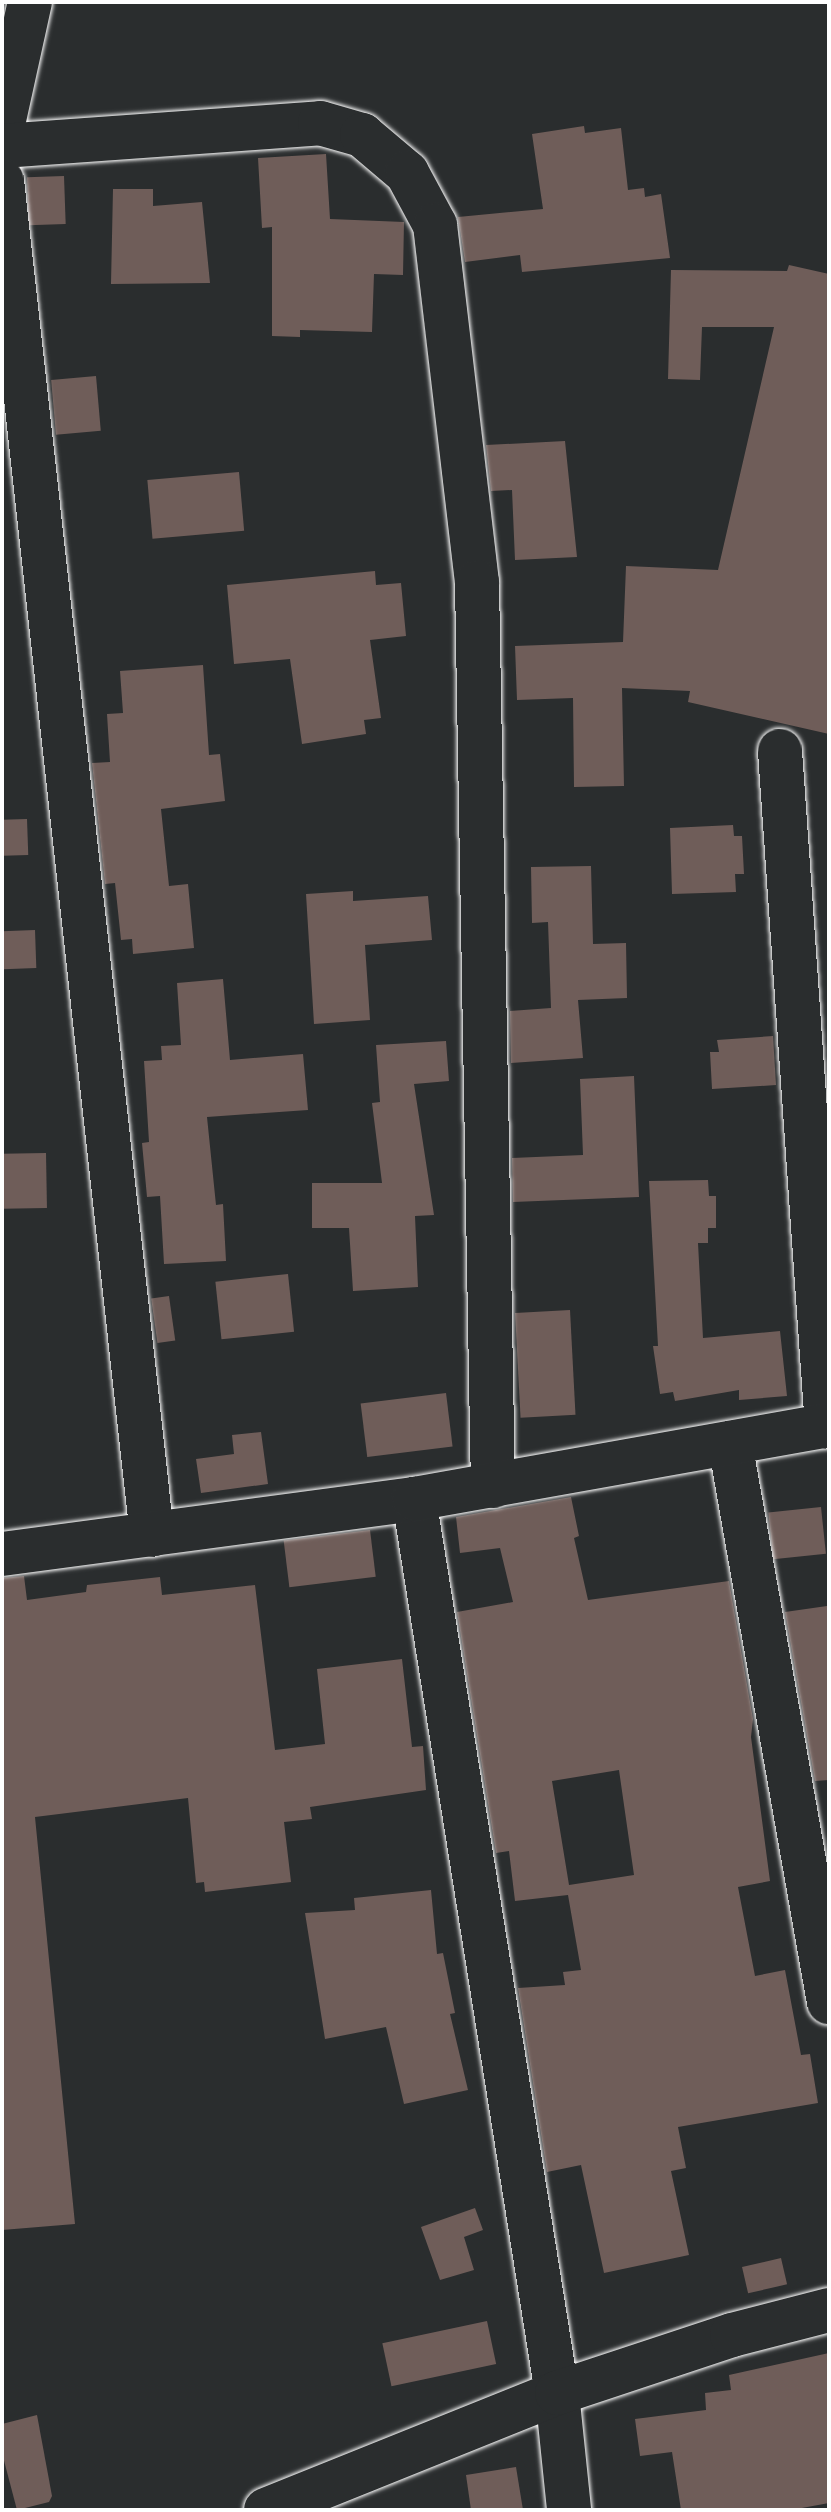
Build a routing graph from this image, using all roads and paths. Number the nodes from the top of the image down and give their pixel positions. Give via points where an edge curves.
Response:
1 (30, 2) edge
2 (2, 129) edge
3 (2, 146) edge
4 (2, 181) edge
5 (780, 751) dead end
6 (828, 1426) edge
7 (730, 1443) junction
8 (493, 1486) junction
9 (414, 1499) junction
10 (152, 1535) junction
11 (2, 1554) edge
12 (829, 2002) edge
13 (829, 2310) edge
14 (557, 2393) junction
15 (266, 2510) edge
16 (569, 2510) edge

1 - 2 street
3 - 8 street via 320,123 362,135 407,173 435,225 477,582
4 - 10 street
5 - 6 street
6 - 7 street
7 - 8 street
7 - 12 street
8 - 9 street
9 - 10 street
9 - 14 street
10 - 11 street
13 - 14 street via 732,2335
14 - 15 street
14 - 16 street

